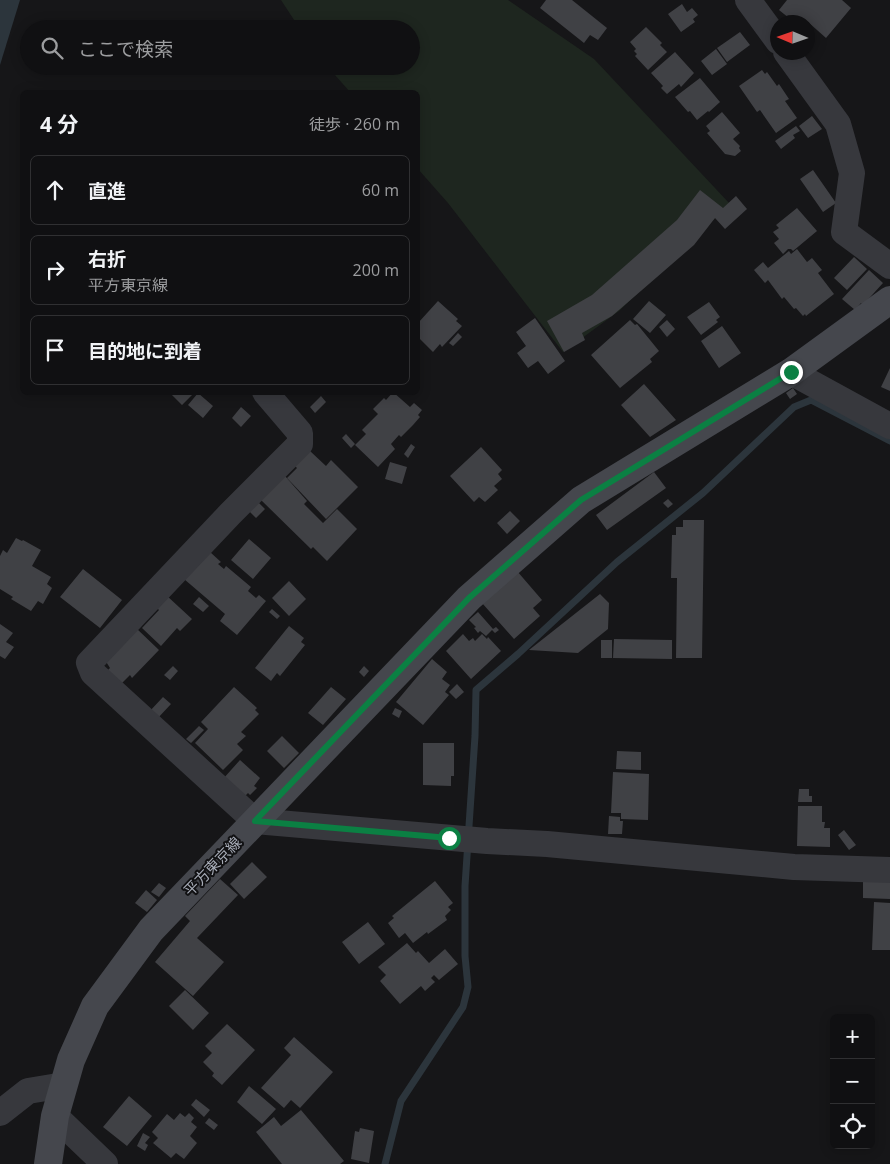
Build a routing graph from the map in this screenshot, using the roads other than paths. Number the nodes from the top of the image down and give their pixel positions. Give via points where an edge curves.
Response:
1 (748, 0) edge
2 (770, 30) edge
3 (792, 60) edge
4 (890, 266) edge
5 (890, 300) edge
6 (791, 372) junction
7 (268, 395) edge
8 (890, 426) edge
9 (255, 821) junction
10 (890, 870) edge
11 (64, 1085) junction
12 (0, 1113) edge
13 (55, 1116) junction
14 (48, 1164) edge
15 (105, 1164) edge

1 - 2 street
3 - 4 street via 838,124 852,173 844,232
5 - 6 main road, 平方東京線
6 - 8 street
6 - 9 main road, 平方東京線 via 581,500 469,598
7 - 9 street via 300,433 300,444 89,663 92,673
9 - 10 street via 794,867
9 - 11 main road, 平方東京線 via 151,930 95,1006 70,1060
11 - 12 street via 28,1091
11 - 13 main road, 平方東京線
13 - 14 main road, 平方東京線
13 - 15 street

